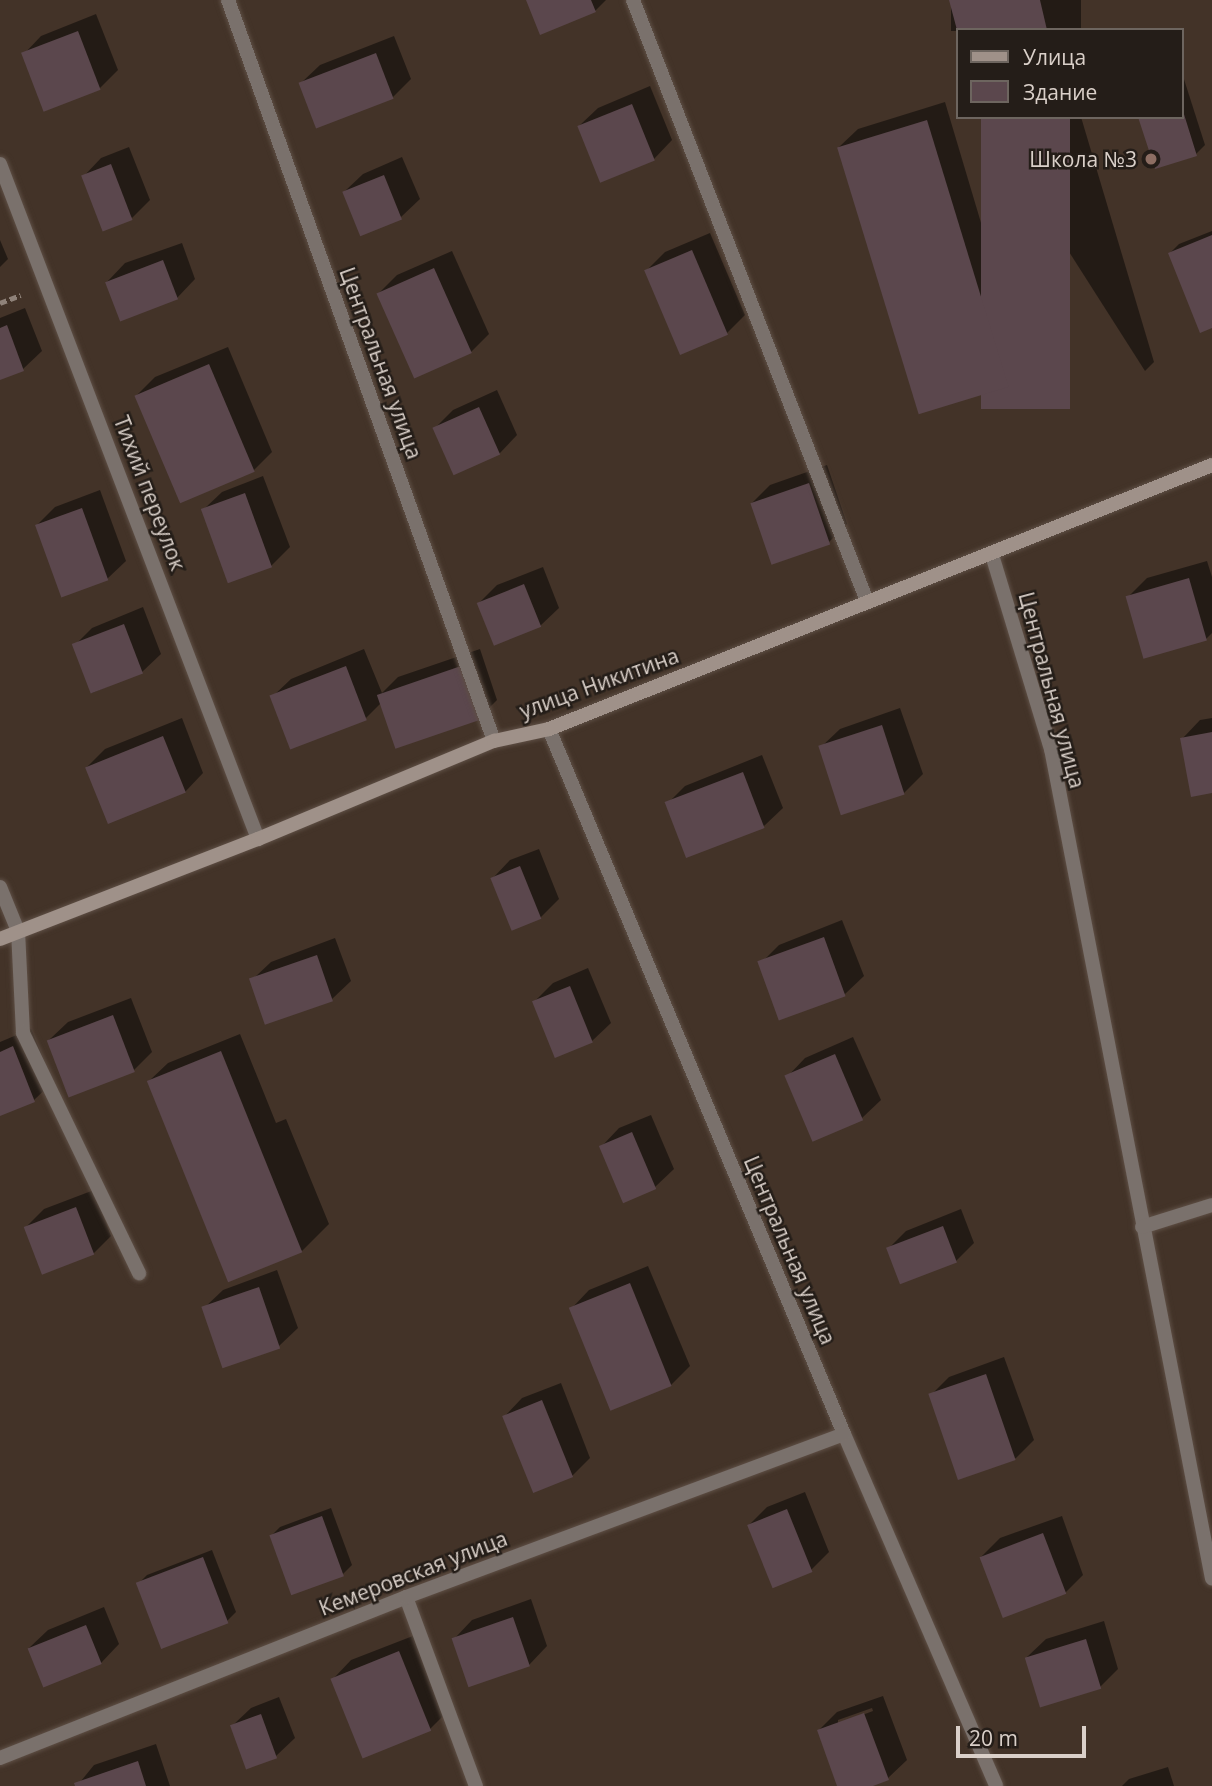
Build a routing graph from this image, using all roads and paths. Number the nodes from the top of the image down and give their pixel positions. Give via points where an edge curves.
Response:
1 (228, 0) edge
2 (633, 0) edge
3 (0, 164) edge
4 (1212, 465) edge
5 (992, 555) junction
6 (867, 601) junction
7 (549, 729) junction
8 (495, 741) junction
9 (258, 839) junction
10 (0, 887) edge
11 (18, 931) junction
12 (0, 939) edge
13 (1212, 1205) edge
14 (1142, 1227) junction
15 (139, 1273) dead end
16 (844, 1434) junction
17 (1212, 1579) edge
18 (406, 1597) junction
19 (0, 1758) edge
20 (476, 1786) edge
21 (996, 1786) edge

1 - 8 street, Центральная улица
2 - 6 street
3 - 9 street, Тихий переулок
4 - 5 street, улица Никитина
5 - 6 street, улица Никитина
5 - 14 street, Центральная улица via 1051,748
6 - 7 street, улица Никитина
7 - 8 street, улица Никитина
7 - 16 street, Центральная улица
8 - 9 street, улица Никитина
9 - 11 street, улица Никитина
10 - 11 street
11 - 12 street, улица Никитина
11 - 15 street via 23,1033
13 - 14 street
14 - 17 street, Центральная улица
16 - 18 street, Кемеровская улица
16 - 21 street, Центральная улица
18 - 19 street, Кемеровская улица
18 - 20 street

